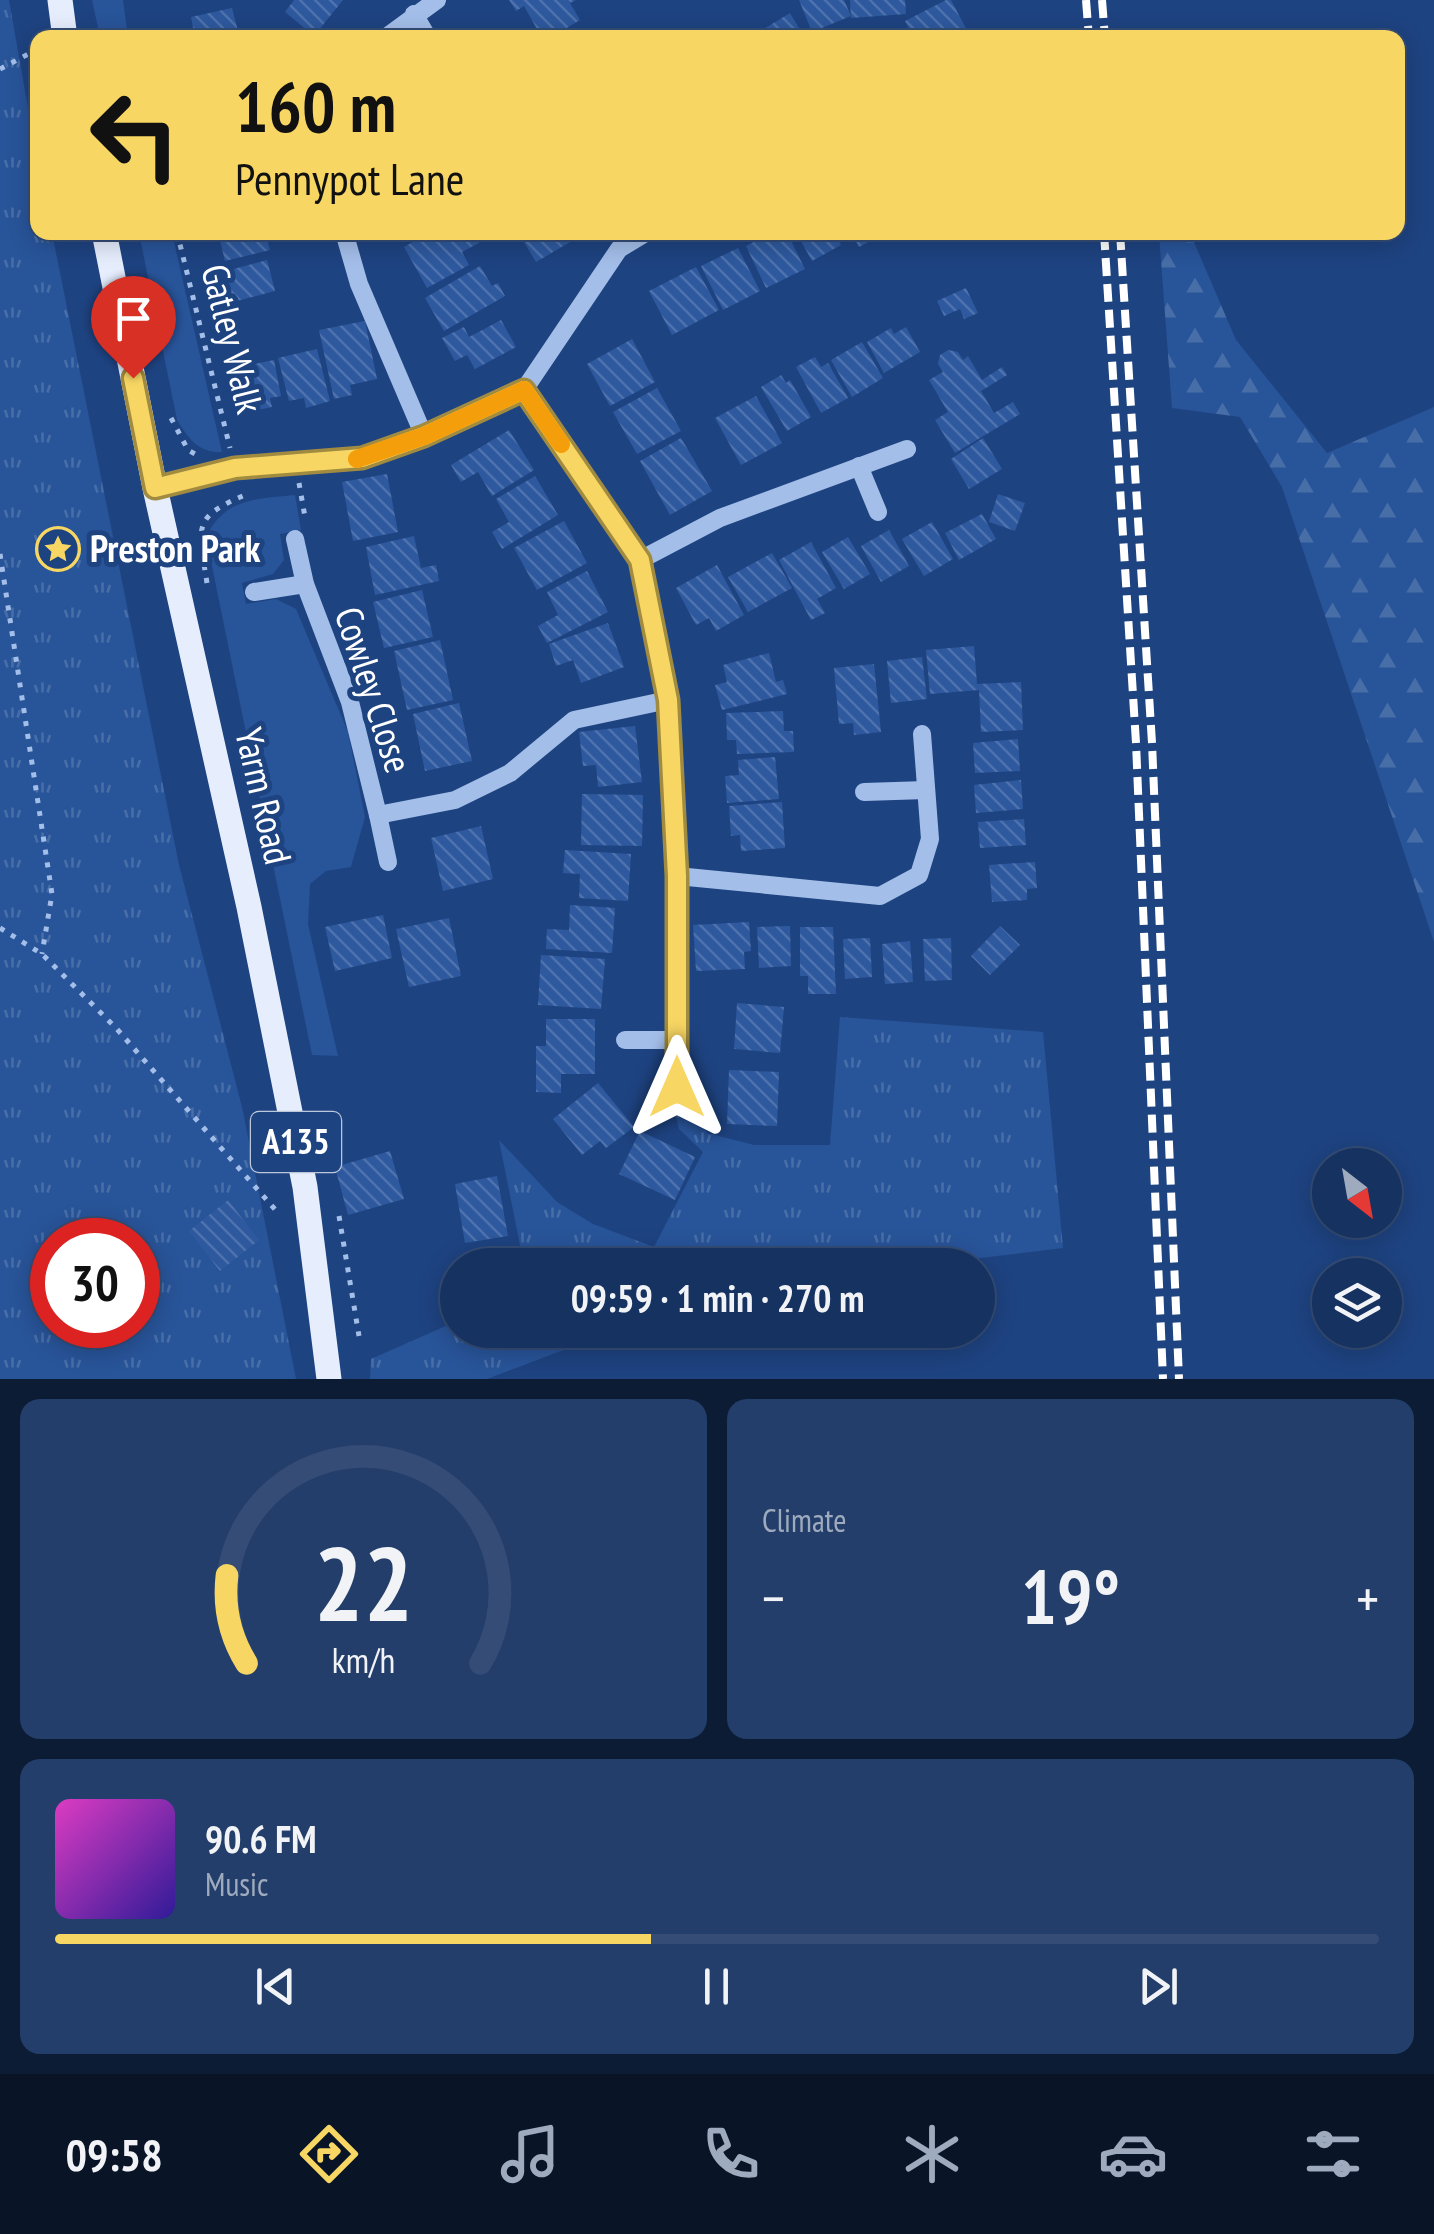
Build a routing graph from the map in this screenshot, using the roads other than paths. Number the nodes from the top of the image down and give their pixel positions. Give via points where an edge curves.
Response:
1 (60, 0) edge
2 (437, 0) edge
3 (414, 14) junction
4 (64, 30) edge
5 (394, 30) edge
6 (423, 30) edge
7 (106, 240) edge
8 (346, 240) edge
9 (634, 240) edge
10 (524, 390) junction
11 (424, 436) junction
12 (907, 449) dead end
13 (859, 466) junction
14 (155, 488) junction
15 (878, 512) dead end
16 (295, 539) road end
17 (640, 560) junction
18 (305, 584) junction
19 (254, 592) dead end
20 (668, 700) junction
21 (922, 734) dead end
22 (926, 790) junction
23 (864, 792) dead end
24 (378, 815) junction
25 (388, 862) dead end
26 (677, 876) junction
27 (625, 1040) dead end
28 (676, 1040) junction
29 (677, 1087) dead end
30 (329, 1379) edge

1 - 4 main road
2 - 3 street
3 - 5 street
3 - 6 street
7 - 14 main road, Yarm Road / A135
8 - 11 street
9 - 10 street via 619,249
10 - 11 street
10 - 17 street
11 - 14 street via 362,458 235,468
12 - 13 street
13 - 15 street
13 - 17 street via 720,518
14 - 30 main road, Yarm Road / A135 via 301,1168
16 - 18 street, Cowley Close
17 - 20 street
18 - 19 street, Cowley Close
18 - 24 street, Cowley Close via 350,702
20 - 24 street, Cowley Close via 574,720 510,773 454,800
20 - 26 street
21 - 22 street
22 - 23 street
22 - 26 street via 930,839 920,875 880,896
24 - 25 street, Cowley Close
26 - 28 street
27 - 28 street
28 - 29 street

